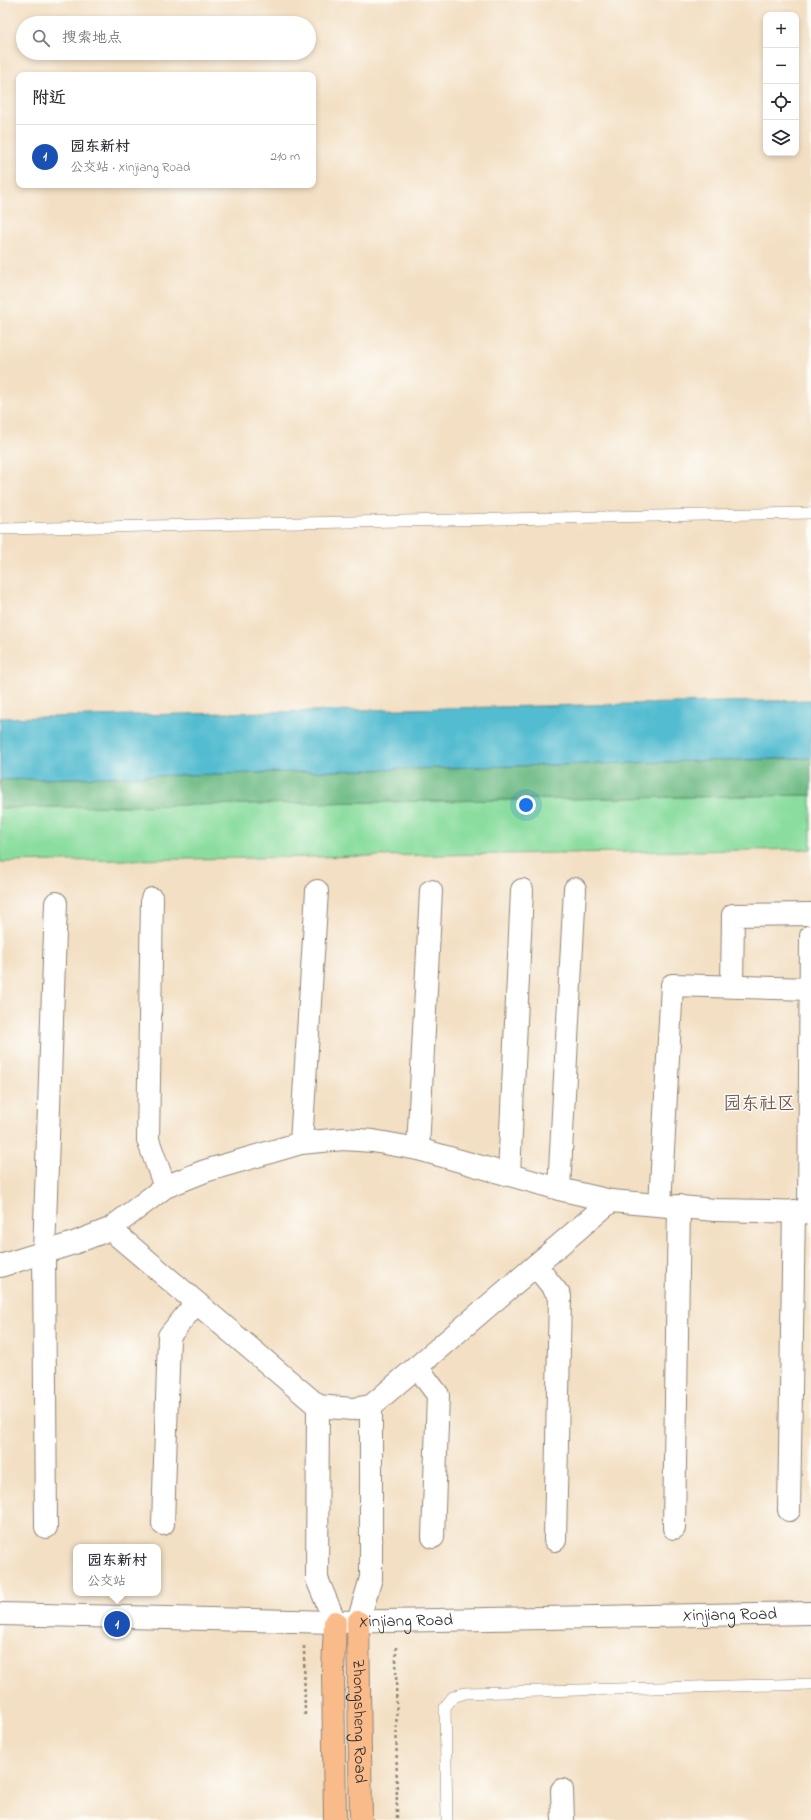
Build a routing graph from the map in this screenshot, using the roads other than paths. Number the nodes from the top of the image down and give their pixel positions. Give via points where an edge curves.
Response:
1 (811, 513) edge
2 (0, 529) edge
3 (575, 889) dead end
4 (522, 890) dead end
5 (317, 891) dead end
6 (431, 891) dead end
7 (152, 899) dead end
8 (56, 903) dead end
9 (811, 914) edge
10 (811, 936) edge
11 (732, 986) junction
12 (811, 989) edge
13 (301, 1143) junction
14 (418, 1149) junction
15 (509, 1175) junction
16 (165, 1187) junction
17 (559, 1189) junction
18 (611, 1201) junction
19 (670, 1206) junction
20 (804, 1211) edge
21 (110, 1230) junction
22 (44, 1253) junction
23 (0, 1266) edge
24 (536, 1266) junction
25 (196, 1303) junction
26 (417, 1367) junction
27 (318, 1406) junction
28 (371, 1406) junction
29 (789, 1510) dead end
30 (163, 1524) dead end
31 (46, 1526) dead end
32 (674, 1528) dead end
33 (433, 1537) dead end
34 (555, 1540) dead end
35 (811, 1613) edge
36 (0, 1614) edge
37 (335, 1622) junction
38 (358, 1622) junction
39 (811, 1684) edge
40 (562, 1790) dead end
41 (335, 1820) edge
42 (361, 1820) edge
43 (447, 1820) edge
44 (563, 1820) edge

1 - 2 lane
3 - 17 street
4 - 15 street
5 - 13 street
6 - 14 street
7 - 16 street via 148,1140
8 - 22 street
9 - 11 street via 733,916
10 - 12 street
11 - 12 street
11 - 19 street via 672,985
12 - 20 street
13 - 14 street via 373,1141
13 - 16 street via 205,1171
14 - 15 street
15 - 17 street
16 - 21 street
17 - 18 street
18 - 19 street
18 - 24 street
19 - 20 street via 715,1210
19 - 32 street
20 - 29 street
21 - 22 street
21 - 25 street
22 - 23 street
22 - 31 street
24 - 26 street
24 - 34 street via 560,1296
25 - 27 street
25 - 30 street via 169,1336
26 - 28 street
26 - 33 street via 438,1395
27 - 28 street via 352,1410
27 - 37 street via 317,1579
28 - 38 street via 371,1578
35 - 38 street, Xinjiang Road
36 - 37 street, Xinjiang Road
37 - 38 street, Xinjiang Road
37 - 41 main road, Zhongsheng Road
38 - 42 main road, Zhongsheng Road
39 - 43 lane via 465,1693 453,1697 445,1707
40 - 44 street

